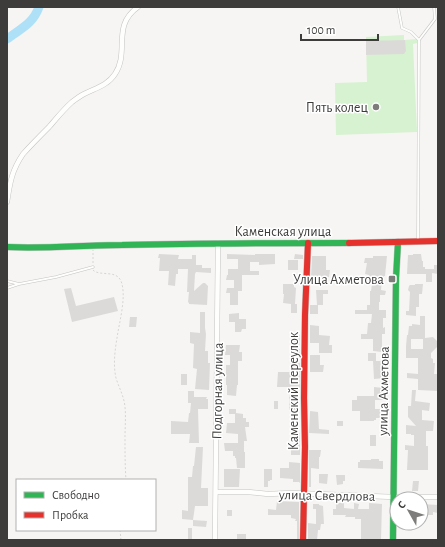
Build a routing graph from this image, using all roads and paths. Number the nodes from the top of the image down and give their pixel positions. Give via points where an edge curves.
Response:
1 (138, 7) edge
2 (398, 7) edge
3 (434, 7) edge
4 (419, 40) junction
5 (7, 202) edge
6 (418, 241) junction
7 (438, 241) edge
8 (398, 242) junction
9 (218, 243) junction
10 (308, 243) junction
11 (93, 245) junction
12 (7, 247) edge
13 (93, 267) junction
14 (7, 281) edge
15 (19, 284) junction
16 (7, 288) edge
17 (126, 479) edge
18 (394, 491) edge
19 (216, 492) junction
20 (304, 494) junction
21 (389, 497) edge
22 (215, 540) edge
23 (303, 540) edge

1 - 5 street via 132,11 124,27 120,61 115,75 71,103 23,154 12,173
2 - 4 lane via 402,28
3 - 4 lane via 435,19
4 - 6 lane
6 - 7 street, Каменская улица
6 - 8 street, Каменская улица
8 - 10 street, Каменская улица
8 - 18 street, улица Ахметова
9 - 10 street, Каменская улица
9 - 11 street, Каменская улица
9 - 19 street, Подгорная улица
10 - 20 street, Каменский переулок
11 - 12 street, Каменская улица
11 - 13 path
13 - 15 lane
13 - 17 path via 96,272 118,277 123,291 115,364 116,378 125,408
14 - 15 lane
15 - 16 lane
19 - 20 street, улица Свердлова
19 - 22 street, Подгорная улица
20 - 21 street, улица Свердлова
20 - 23 street, Каменский переулок

